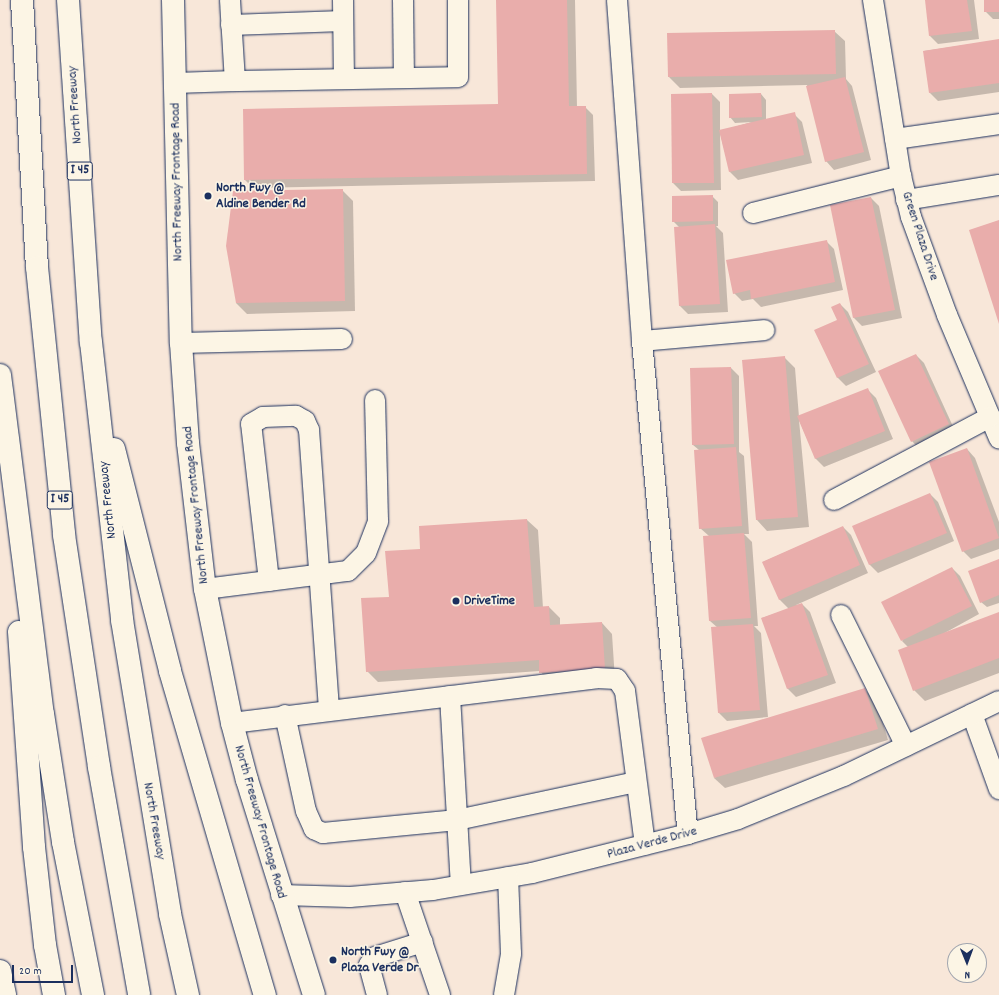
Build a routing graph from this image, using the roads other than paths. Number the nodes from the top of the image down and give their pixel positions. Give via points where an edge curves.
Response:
1 (22, 0) edge
2 (68, 0) edge
3 (172, 0) edge
4 (230, 0) edge
5 (343, 0) edge
6 (403, 0) edge
7 (458, 0) edge
8 (618, 0) edge
9 (874, 0) edge
10 (343, 21) junction
11 (231, 25) junction
12 (404, 78) junction
13 (344, 79) junction
14 (235, 81) junction
15 (175, 83) junction
16 (999, 124) edge
17 (895, 139) junction
18 (901, 176) junction
19 (999, 186) edge
20 (906, 200) junction
21 (753, 213) dead end
22 (765, 330) dead end
23 (342, 339) dead end
24 (642, 341) junction
25 (92, 342) junction
26 (181, 343) junction
27 (0, 375) edge
28 (375, 400) dead end
29 (990, 417) junction
30 (999, 438) edge
31 (11, 475) junction
32 (834, 500) dead end
33 (318, 575) junction
34 (269, 581) junction
35 (205, 589) junction
36 (841, 615) dead end
37 (450, 696) junction
38 (999, 701) edge
39 (329, 710) junction
40 (972, 714) junction
41 (284, 715) junction
42 (232, 723) junction
43 (906, 746) junction
44 (636, 782) junction
45 (999, 789) edge
46 (457, 820) junction
47 (688, 834) junction
48 (645, 845) junction
49 (508, 878) junction
50 (461, 885) junction
51 (405, 892) junction
52 (281, 895) junction
53 (423, 942) junction
54 (0, 971) edge
55 (5, 995) edge
56 (54, 995) edge
57 (93, 995) edge
58 (139, 995) edge
59 (188, 995) edge
60 (265, 995) edge
61 (314, 995) edge
62 (377, 995) edge
63 (440, 995) edge
64 (504, 995) edge

1 - 58 main road, I 45 via 37,267 63,527 99,767
2 - 25 main road, North Freeway / I 45
3 - 15 main road, North Freeway Frontage Road
4 - 11 street
5 - 10 street
6 - 12 street
7 - 12 street via 458,77
8 - 24 street
9 - 17 street, Green Plaza Drive
10 - 11 street
10 - 13 street
11 - 14 street
12 - 13 street
13 - 14 street
14 - 15 street
15 - 26 main road, North Freeway Frontage Road
16 - 17 street
17 - 18 street, Green Plaza Drive
18 - 20 street, Green Plaza Drive
18 - 21 street
19 - 20 street
20 - 29 street, Green Plaza Drive via 947,316
22 - 24 street
23 - 26 street
24 - 47 street
25 - 59 main road, North Freeway / I 45 via 124,635 168,906
25 - 60 main road via 127,506 166,656
26 - 35 main road, North Freeway Frontage Road via 188,451
27 - 31 main road
28 - 33 street via 378,521 366,553 348,571
29 - 30 street, Green Plaza Drive
29 - 32 street
31 - 56 main road via 25,754 45,945
31 - 57 main road via 63,842
33 - 34 street
33 - 34 street via 309,430 305,421 296,416 263,417 251,424
33 - 39 street
34 - 35 street
35 - 42 main road, North Freeway Frontage Road
36 - 43 street
37 - 39 street
37 - 44 street via 596,678 617,679 625,691
37 - 46 street
38 - 40 street, Plaza Verde Drive
39 - 41 street
40 - 43 street, Plaza Verde Drive
40 - 45 street
41 - 42 street
41 - 46 street via 306,810 314,829 323,833
42 - 52 main road, North Freeway Frontage Road
43 - 47 street, Plaza Verde Drive via 844,776 738,819
44 - 46 street
44 - 48 street
46 - 50 street
47 - 48 street, Plaza Verde Drive
48 - 49 street, Plaza Verde Drive
49 - 50 street, Plaza Verde Drive
49 - 64 street via 511,954
50 - 51 street, Plaza Verde Drive
51 - 52 street, Plaza Verde Drive via 350,897
51 - 53 street
52 - 61 main road, North Freeway Frontage Road
53 - 62 street via 375,957 369,965
53 - 63 street
54 - 55 main road

